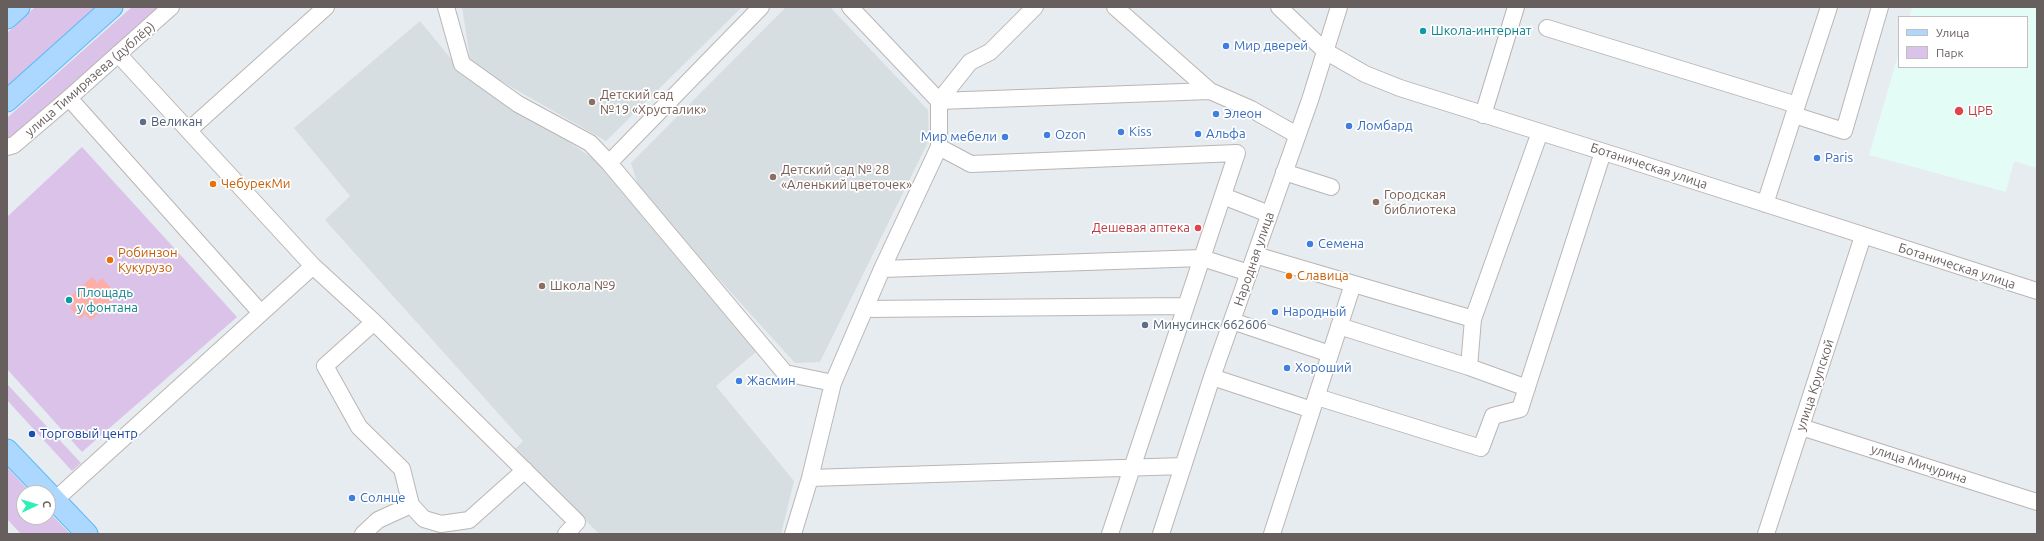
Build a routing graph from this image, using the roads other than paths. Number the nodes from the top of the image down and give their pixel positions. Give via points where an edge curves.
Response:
1 (19, 7) edge
2 (112, 7) edge
3 (170, 7) edge
4 (326, 7) edge
5 (446, 7) edge
6 (761, 7) edge
7 (850, 7) edge
8 (1035, 7) edge
9 (1115, 7) edge
10 (1279, 7) edge
11 (1339, 7) edge
12 (1516, 7) edge
13 (1829, 7) edge
14 (1880, 7) edge
15 (7, 18) edge
16 (1547, 28) dead end
17 (1325, 51) junction
18 (118, 54) junction
19 (1210, 91) junction
20 (70, 98) junction
21 (7, 101) edge
22 (938, 101) junction
23 (1795, 110) junction
24 (1483, 115) junction
25 (190, 130) junction
26 (1540, 132) junction
27 (1297, 135) junction
28 (7, 147) edge
29 (940, 147) junction
30 (1603, 152) junction
31 (609, 163) junction
32 (1284, 172) junction
33 (1331, 187) dead end
34 (1224, 196) junction
35 (1765, 204) junction
36 (1269, 214) junction
37 (1863, 236) junction
38 (1255, 255) junction
39 (1202, 258) junction
40 (313, 266) junction
41 (882, 269) junction
42 (1249, 273) junction
43 (1353, 284) junction
44 (2037, 291) edge
45 (1186, 306) junction
46 (865, 308) junction
47 (261, 313) junction
48 (1473, 319) junction
49 (1232, 321) junction
50 (374, 322) junction
51 (1340, 326) junction
52 (1330, 354) junction
53 (1469, 367) junction
54 (1212, 377) junction
55 (833, 383) junction
56 (1527, 388) junction
57 (1314, 404) junction
58 (1802, 426) junction
59 (7, 450) edge
60 (1183, 466) junction
61 (1132, 468) junction
62 (525, 470) junction
63 (810, 478) junction
64 (40, 485) edge
65 (56, 490) edge
66 (56, 501) edge
67 (2037, 502) edge
68 (411, 505) junction
69 (87, 534) edge
70 (363, 534) edge
71 (566, 534) edge
72 (793, 534) edge
73 (1110, 534) edge
74 (1160, 534) edge
75 (1272, 534) edge
76 (1766, 534) edge

1 - 15 main road
2 - 21 main road
3 - 18 street, улица Тимирязева (дублёр)
4 - 25 street
5 - 31 street via 462,64 518,104 590,143
6 - 31 street
7 - 22 street
8 - 22 street via 990,52 970,62
9 - 19 street
10 - 17 street, Ботаническая улица
11 - 17 street, Народная улица
12 - 24 street
13 - 23 street
14 - 23 street via 1844,131
16 - 23 street
17 - 24 street, Ботаническая улица via 1365,74
17 - 27 street, Народная улица
18 - 20 street, улица Тимирязева (дублёр)
18 - 25 street
19 - 22 street
19 - 27 street via 1251,109
20 - 28 street, улица Тимирязева (дублёр) via 14,145
20 - 47 street
22 - 29 street
23 - 35 street
24 - 26 street, Ботаническая улица
25 - 40 street
26 - 30 street, Ботаническая улица
26 - 48 street
27 - 32 street, Народная улица
29 - 34 street via 971,164 1237,153
29 - 41 street
30 - 35 street, Ботаническая улица
30 - 56 street
31 - 55 street via 785,373
32 - 33 street
32 - 36 street, Народная улица
34 - 36 street
34 - 39 street
35 - 37 street, Ботаническая улица
36 - 38 street, Народная улица
37 - 44 street, Ботаническая улица
37 - 58 street, улица Крупской
38 - 42 street, Народная улица
38 - 43 street
39 - 41 street
39 - 42 street
39 - 45 street
40 - 47 street
40 - 50 street
41 - 46 street
42 - 49 street, Народная улица
43 - 48 street
43 - 51 street
45 - 46 street
45 - 61 street
46 - 55 street
47 - 65 street
48 - 53 street
49 - 52 street
49 - 54 street, Народная улица
50 - 62 street
50 - 68 street via 325,366 359,427 402,469
51 - 52 street
51 - 53 street
52 - 57 street
53 - 56 street
54 - 57 street
54 - 60 street, Народная улица
55 - 63 street
56 - 57 street via 1520,409 1493,416 1481,448
57 - 75 street
58 - 67 street, улица Мичурина
58 - 76 street, улица Крупской
59 - 64 main road
60 - 61 street
60 - 74 street, Народная улица
61 - 63 street
61 - 73 street
62 - 68 street via 469,520 441,524 424,519
62 - 71 street via 578,522
63 - 72 street
66 - 69 main road
68 - 70 street via 378,520

